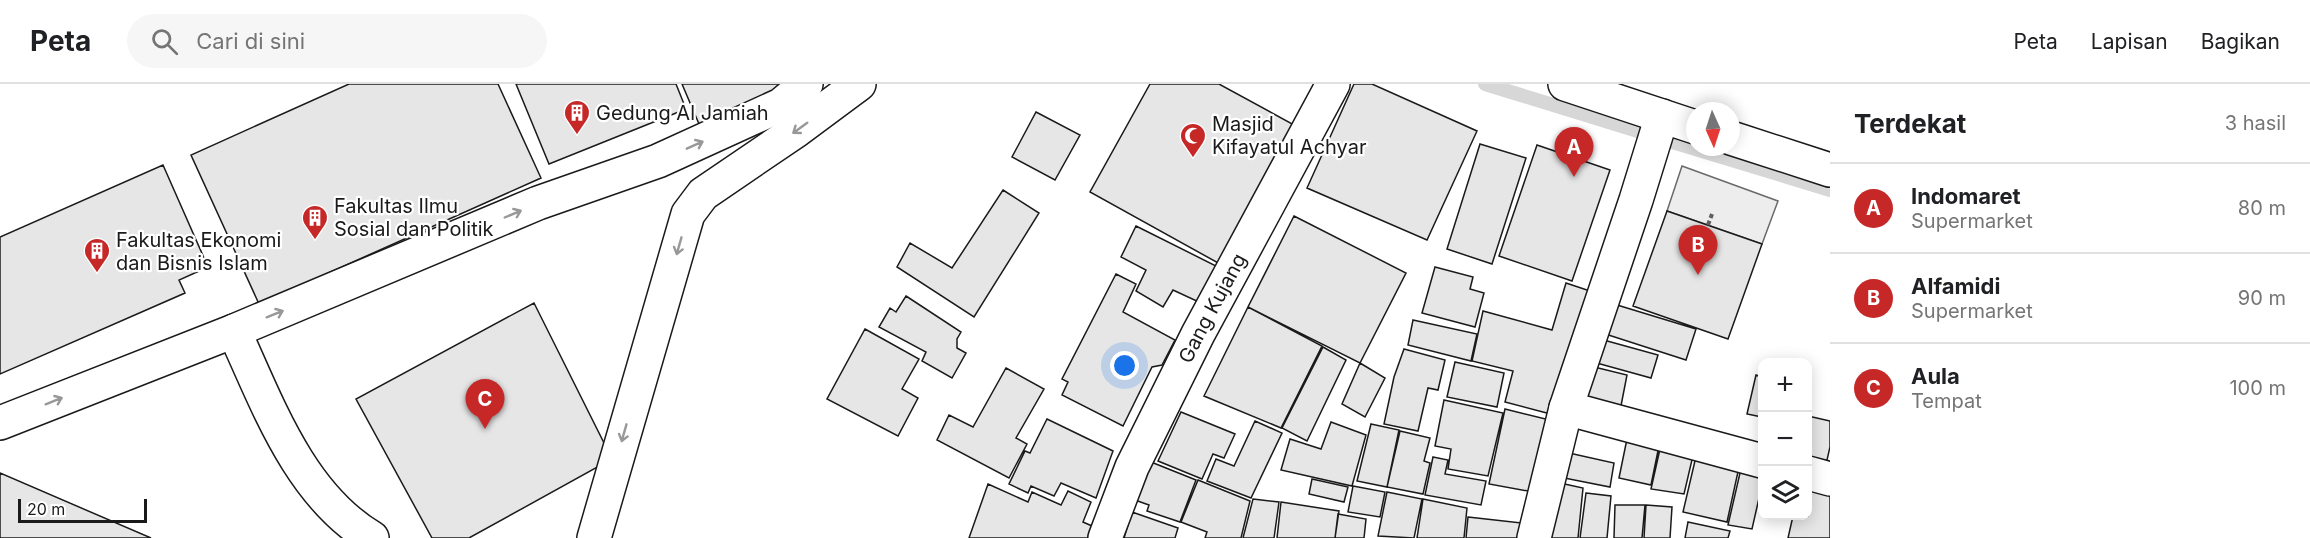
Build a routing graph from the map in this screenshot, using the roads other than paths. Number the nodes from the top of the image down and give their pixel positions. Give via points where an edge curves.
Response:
1 (806, 84) edge
2 (1333, 84) edge
3 (1565, 84) edge
4 (849, 87) edge
5 (1662, 116) junction
6 (1686, 124) edge
7 (1740, 141) edge
8 (658, 161) junction
9 (1830, 170) edge
10 (703, 194) junction
11 (234, 331) junction
12 (1566, 408) junction
13 (0, 423) edge
14 (1758, 460) edge
15 (1812, 474) edge
16 (1830, 479) edge
17 (372, 538) edge
18 (594, 538) edge
19 (1105, 538) edge
20 (1534, 538) edge

8 -> 1 main road via 781,105
2 - 19 main road, Gang Kujang via 1198,334 1132,467
3 - 5 main road
4 -> 10 main road via 797,130
5 - 6 main road
5 - 12 main road
7 - 9 main road
8 - 10 main road
11 -> 8 main road via 538,203
10 -> 18 main road via 688,214
13 -> 11 main road
11 - 17 main road via 280,430 317,490
12 - 14 main road
12 - 20 main road
15 - 16 main road

